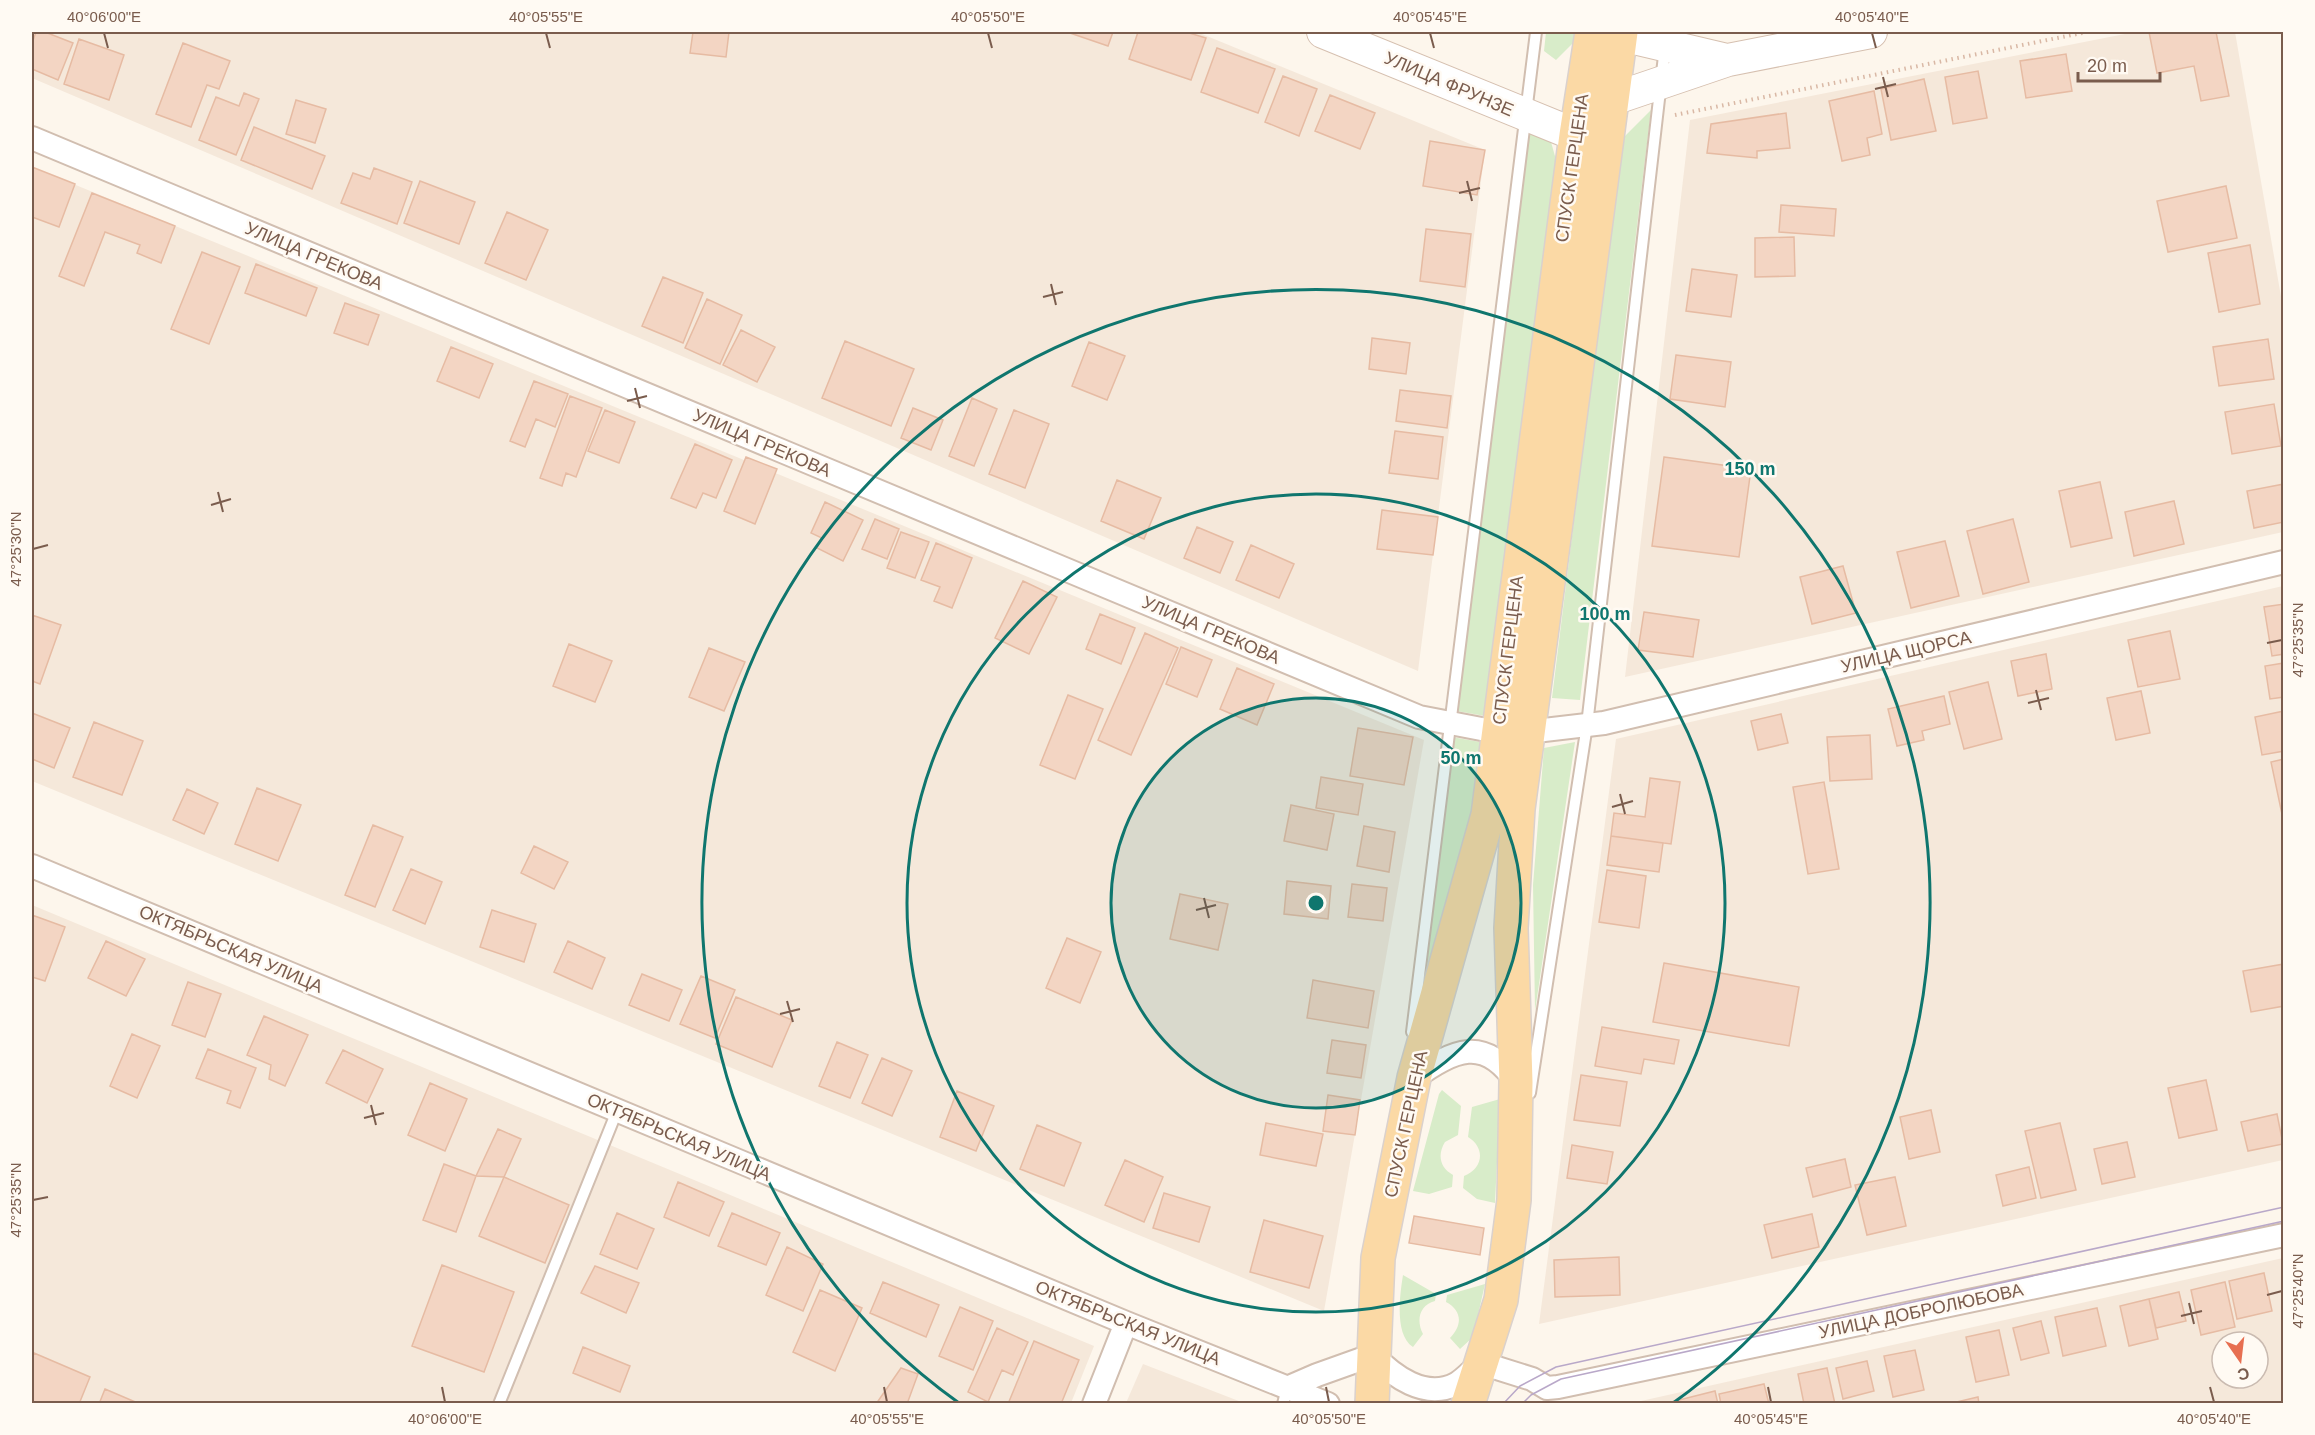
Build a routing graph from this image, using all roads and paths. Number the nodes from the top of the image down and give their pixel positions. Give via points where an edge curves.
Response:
1 (1323, 32) edge
2 (1536, 32) edge
3 (1871, 32) edge
4 (2086, 32) edge
5 (1611, 33) edge
6 (1666, 39) edge
7 (1728, 60) junction
8 (1661, 82) junction
9 (1613, 99) junction
10 (1525, 116) junction
11 (1656, 119) junction
12 (1576, 135) junction
13 (32, 138) edge
14 (2283, 562) edge
15 (1449, 723) junction
16 (1587, 725) junction
17 (1512, 732) junction
18 (32, 866) edge
19 (1411, 1041) dead end
20 (1412, 1065) junction
21 (1522, 1095) junction
22 (617, 1111) junction
23 (1526, 1119) dead end
24 (1514, 1200) junction
25 (2283, 1235) edge
26 (1126, 1323) junction
27 (1373, 1355) junction
28 (1481, 1363) junction
29 (1558, 1395) edge
30 (1285, 1396) edge
31 (500, 1404) edge
32 (1094, 1404) edge
33 (1328, 1404) edge
34 (1372, 1404) edge
35 (1468, 1404) edge

1 - 10 street, УЛИЦА ФРУНЗЕ
2 - 10 lane
3 - 7 street
4 - 11 path
5 - 6 street
5 - 9 main road, СПУСК ГЕРЦЕНА
5 - 12 main road, СПУСК ГЕРЦЕНА
6 - 7 street
6 - 8 lane
7 - 8 street
8 - 9 street
8 - 11 lane
9 - 17 main road, СПУСК ГЕРЦЕНА
10 - 12 street, УЛИЦА ФРУНЗЕ
10 - 15 lane
11 - 16 lane
12 - 17 main road, СПУСК ГЕРЦЕНА
13 - 15 street, УЛИЦА ГРЕКОВА via 1419,717
14 - 16 street, УЛИЦА ЩОРСА
15 - 17 street, УЛИЦА ГРЕКОВА
15 - 19 lane
16 - 17 street, УЛИЦА ЩОРСА
16 - 21 lane
17 - 20 main road, СПУСК ГЕРЦЕНА
17 - 21 main road, СПУСК ГЕРЦЕНА via 1518,809 1511,928
18 - 22 street, ОКТЯБРЬСКАЯ УЛИЦА
20 - 21 street via 1482,1053 1501,1062
20 - 27 main road, СПУСК ГЕРЦЕНА via 1378,1258
21 - 24 main road, СПУСК ГЕРЦЕНА
22 - 26 street, ОКТЯБРЬСКАЯ УЛИЦА
22 - 31 lane
23 - 24 lane
24 - 28 main road, СПУСК ГЕРЦЕНА via 1501,1300
25 - 29 street, УЛИЦА ДОБРОЛЮБОВА
26 - 30 street, ОКТЯБРЬСКАЯ УЛИЦА
26 - 32 street
27 - 28 street via 1389,1372 1420,1387 1455,1384
27 - 30 street
27 - 34 main road, СПУСК ГЕРЦЕНА
28 - 29 street via 1532,1378
28 - 35 main road, СПУСК ГЕРЦЕНА
30 - 33 street, ОКТЯБРЬСКАЯ УЛИЦА

